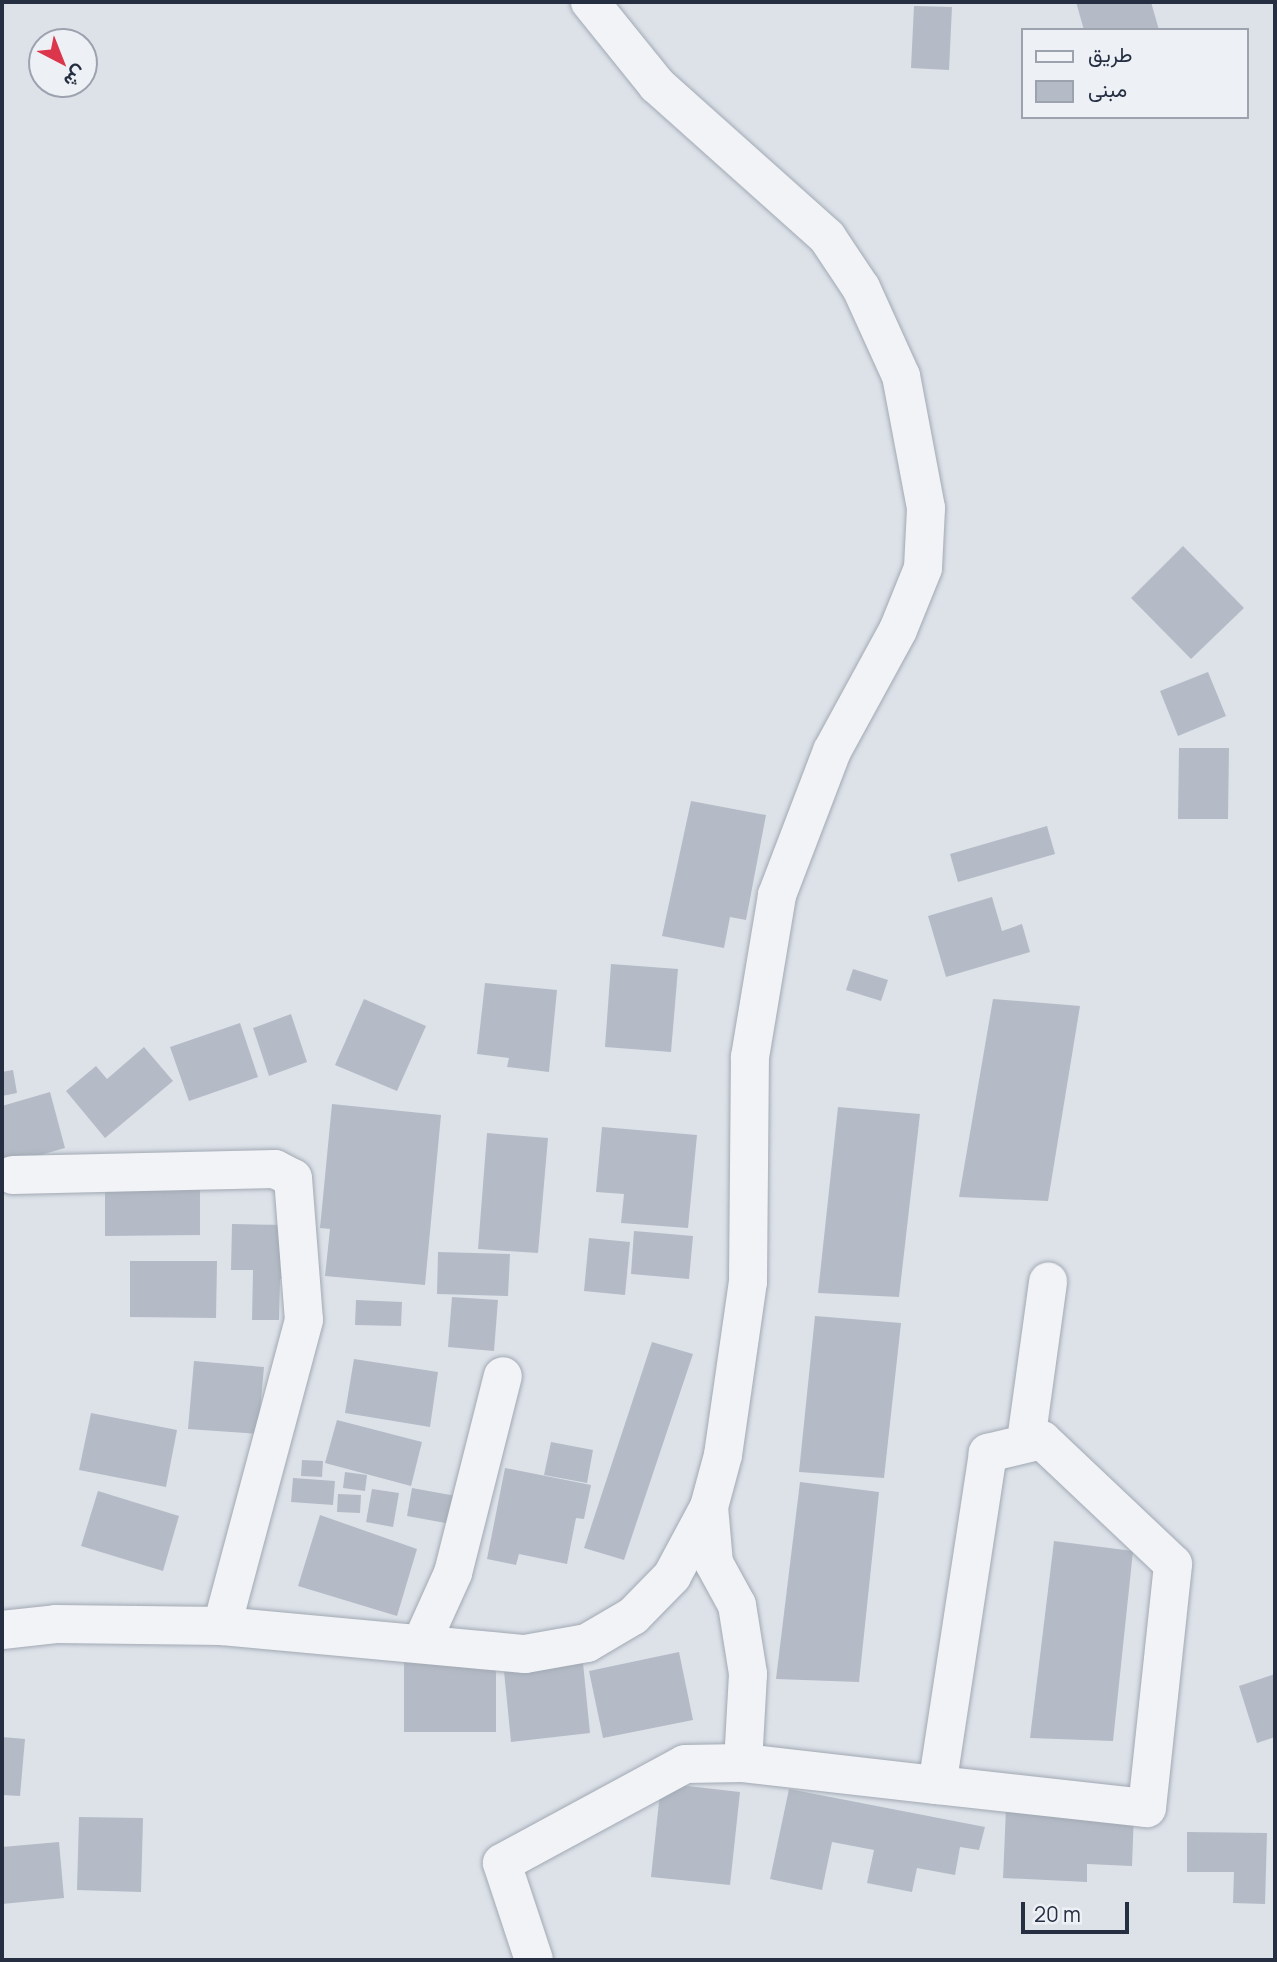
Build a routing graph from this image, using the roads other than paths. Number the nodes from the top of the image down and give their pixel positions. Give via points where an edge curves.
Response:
1 (590, 2) edge
2 (13, 1175) dead end
3 (1048, 1282) dead end
4 (503, 1376) dead end
5 (1026, 1441) junction
6 (709, 1507) junction
7 (222, 1626) junction
8 (2, 1630) edge
9 (421, 1644) junction
10 (743, 1763) junction
11 (937, 1785) junction
12 (534, 1960) edge

1 - 6 street via 657,85 803,213 827,237 855,278 901,376 926,508 923,568 898,630 832,751 776,895 750,1057 748,1282 723,1455
2 - 7 street via 275,1169 293,1178 304,1320
3 - 5 street
4 - 9 street via 453,1573
5 - 11 street via 988,1453
5 - 11 street via 1042,1440 1173,1563 1147,1808
6 - 9 street via 671,1576 634,1616 587,1643 525,1654
6 - 10 street via 714,1563 737,1605 748,1674
7 - 8 street via 56,1624
7 - 9 street
10 - 11 street
10 - 12 street via 685,1764 502,1863

